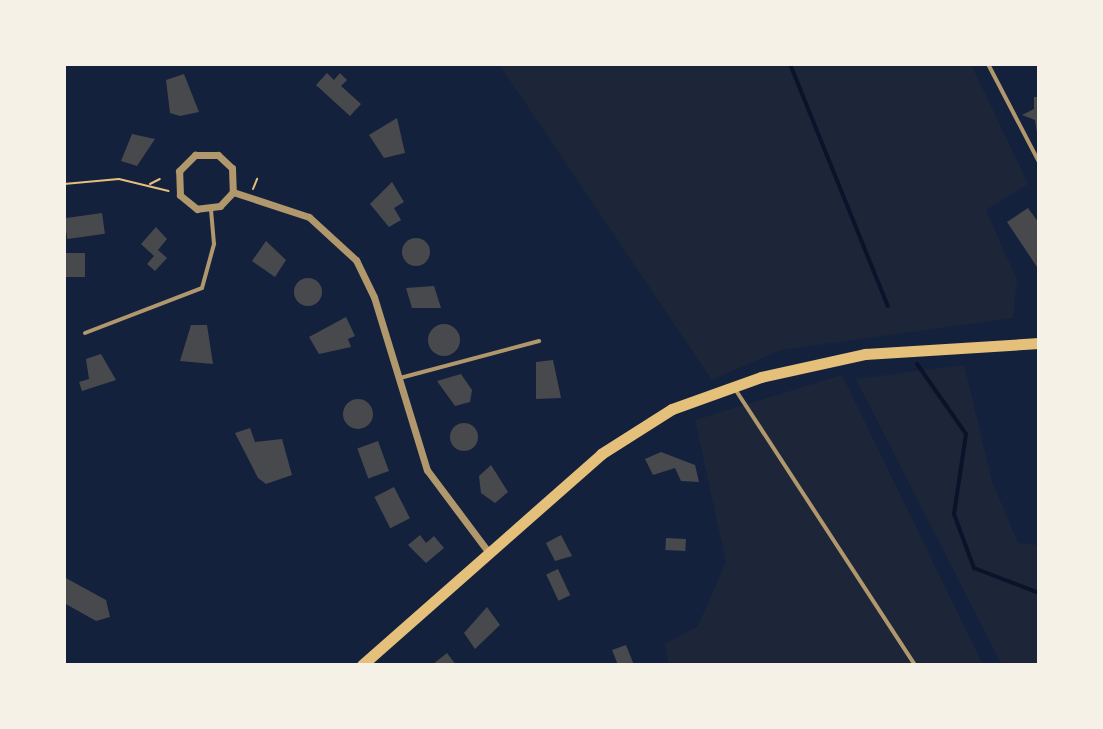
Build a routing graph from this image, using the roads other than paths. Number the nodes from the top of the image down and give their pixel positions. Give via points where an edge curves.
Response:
1 (988, 64) edge
2 (1039, 162) edge
3 (233, 192) junction
4 (211, 210) junction
5 (85, 333) dead end
6 (539, 341) dead end
7 (1039, 343) edge
8 (398, 378) junction
9 (733, 386) junction
10 (489, 553) junction
11 (362, 665) edge
12 (915, 665) edge

1 - 2 lane
3 - 4 street
3 - 4 street via 230,164 204,152 181,167 180,195
3 - 8 street via 294,209 340,241 369,284
4 - 5 lane via 214,244 202,288
6 - 8 lane
7 - 9 main road via 892,350
8 - 10 street via 427,470
9 - 10 main road via 636,428
9 - 12 lane
10 - 11 main road

